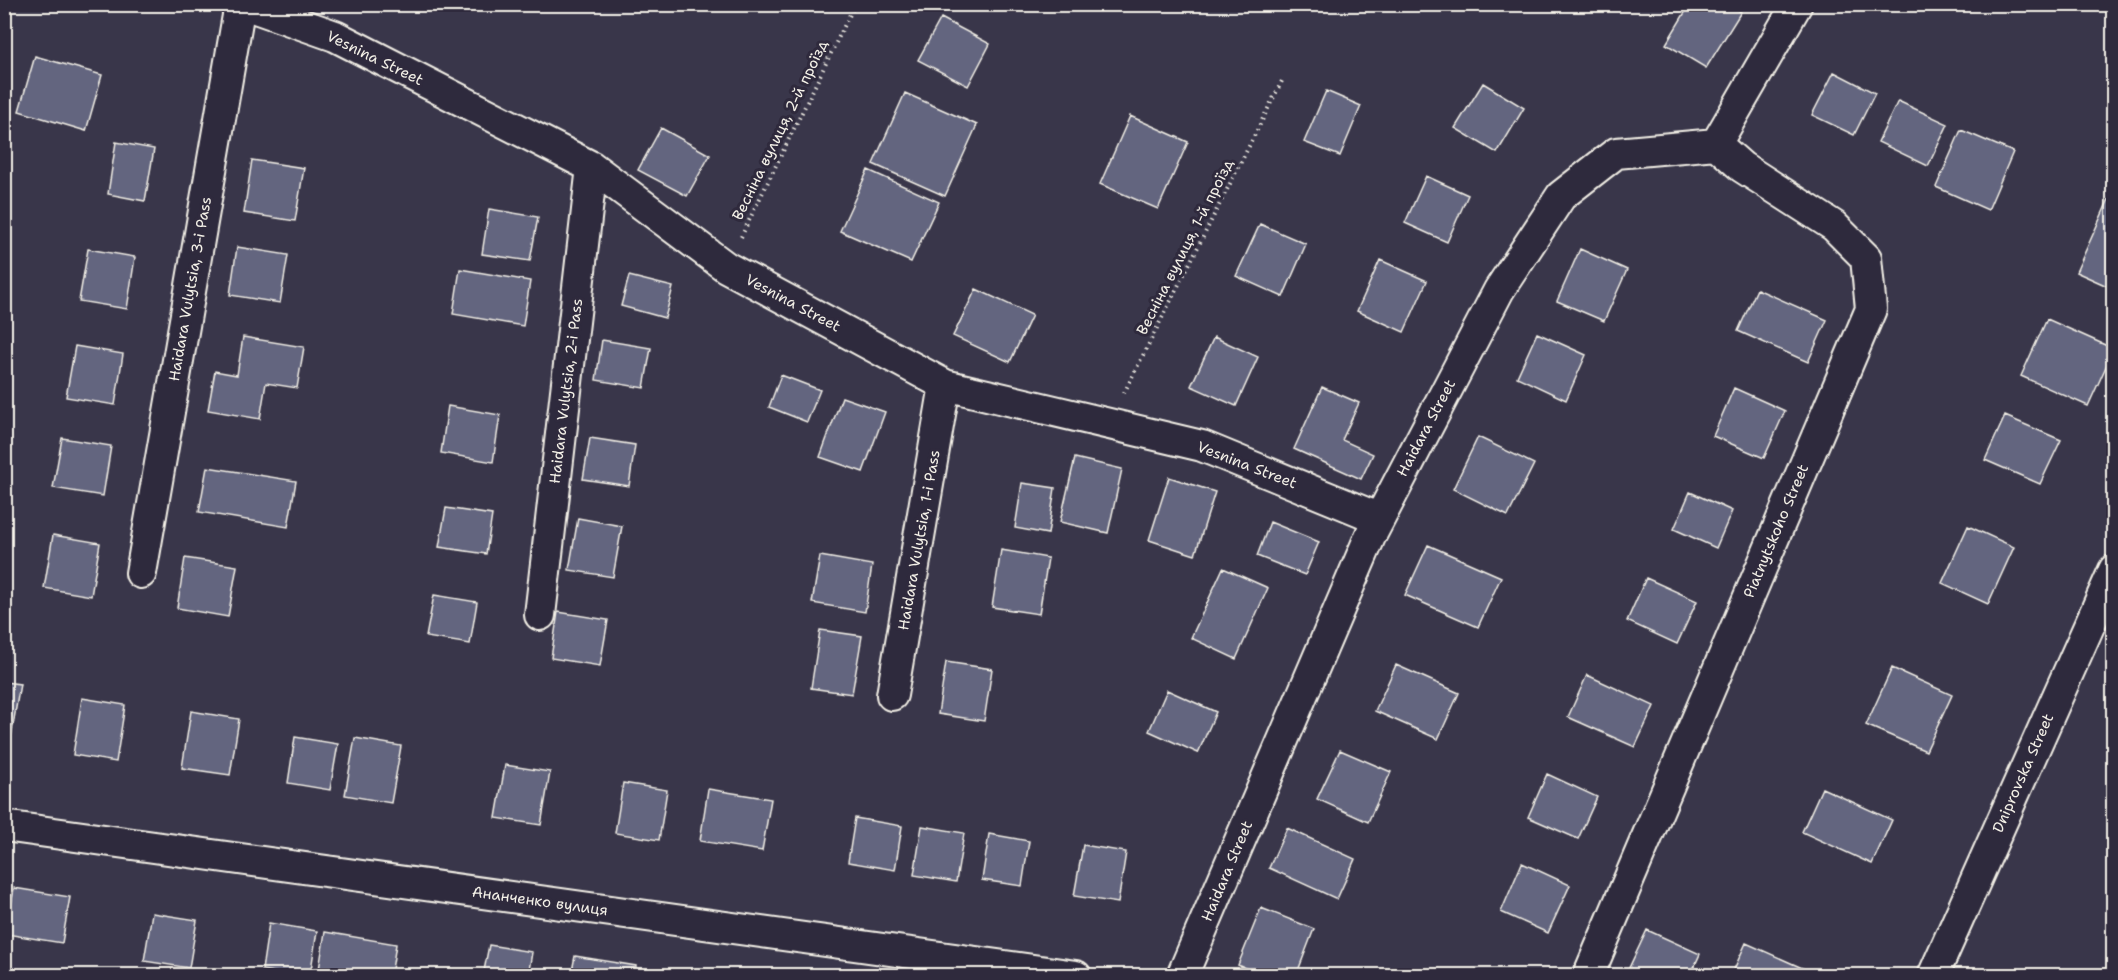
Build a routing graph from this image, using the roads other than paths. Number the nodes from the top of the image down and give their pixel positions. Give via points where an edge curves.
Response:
1 (242, 4) edge
2 (1797, 4) edge
3 (1716, 144) junction
4 (592, 167) junction
5 (945, 385) junction
6 (1378, 518) junction
7 (2114, 570) edge
8 (141, 573) dead end
9 (540, 615) dead end
10 (892, 694) dead end
11 (4, 826) edge
12 (1076, 975) edge
13 (1182, 975) edge
14 (1588, 975) edge
15 (1933, 975) edge

1 - 4 street, Vesnina Street via 334,36
1 - 8 street, Haidara Vulytsia, 3-i Pass
2 - 3 street
3 - 6 street, Haidara Street via 1616,153 1561,196 1499,290
3 - 14 street, Piatnytskoho Street via 1742,167 1834,226 1866,258 1871,309
4 - 5 street, Vesnina Street via 726,267
4 - 9 street, Haidara Vulytsia, 2-i Pass
5 - 6 street, Vesnina Street via 1202,446
5 - 10 street, Haidara Vulytsia, 1-i Pass
6 - 13 street, Haidara Street
7 - 15 street, Dniprovska Street
11 - 12 street, Ананченко вулиця

